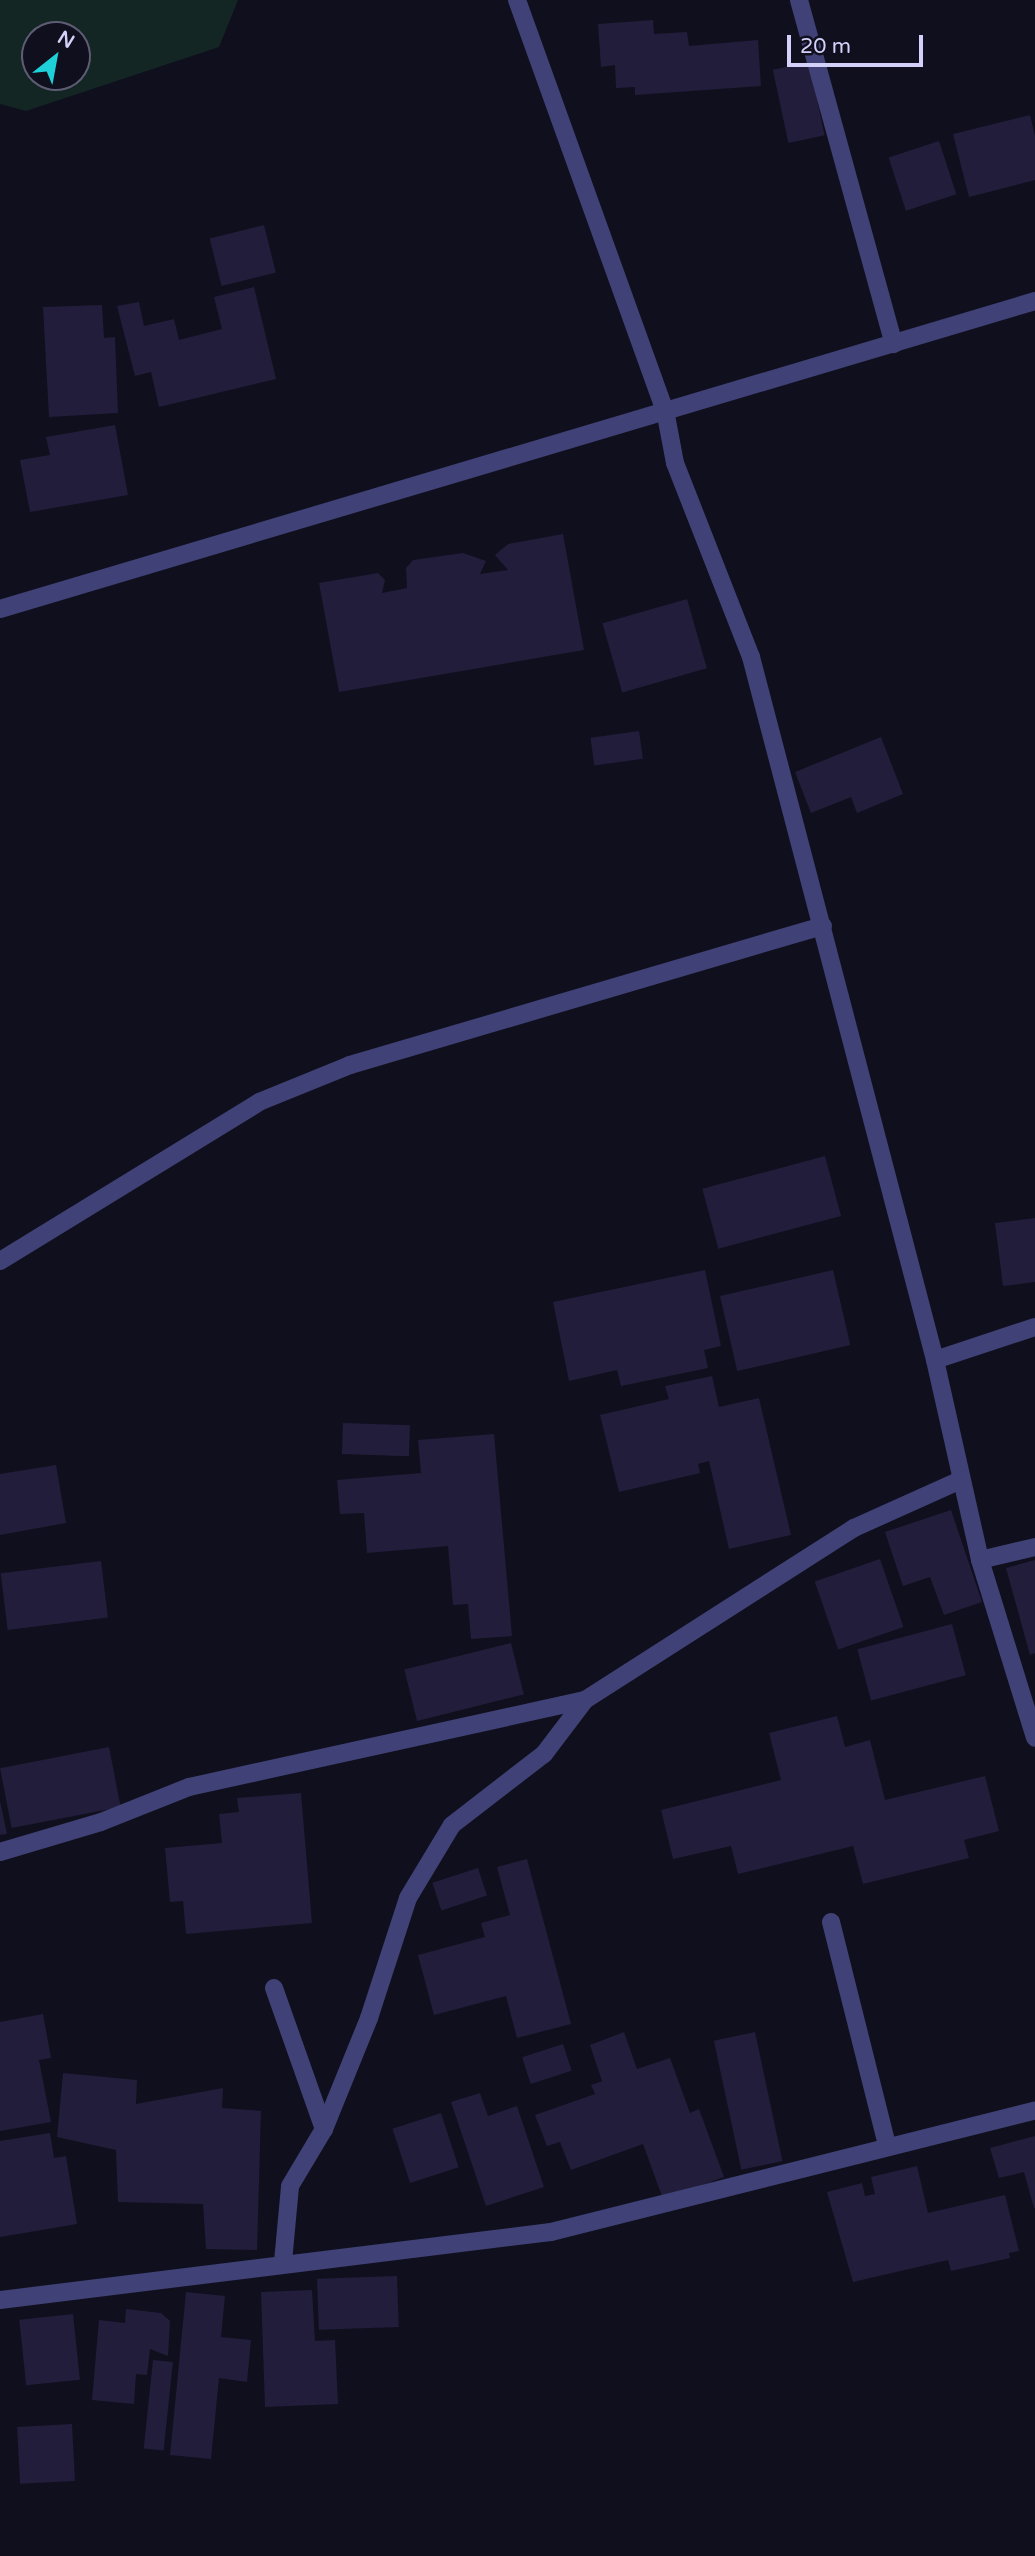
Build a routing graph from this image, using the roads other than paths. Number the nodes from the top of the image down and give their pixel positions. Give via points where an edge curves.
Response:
1 (517, 0) edge
2 (799, 0) edge
3 (1035, 301) edge
4 (894, 344) junction
5 (665, 410) junction
6 (0, 609) edge
7 (823, 926) junction
8 (0, 1261) edge
9 (1035, 1327) edge
10 (935, 1360) junction
11 (961, 1480) junction
12 (1035, 1547) edge
13 (980, 1560) junction
14 (585, 1700) junction
15 (1035, 1738) edge
16 (0, 1852) edge
17 (831, 1922) dead end
18 (274, 1988) dead end
19 (1035, 2109) edge
20 (324, 2129) junction
21 (887, 2145) junction
22 (283, 2262) junction
23 (0, 2300) edge

1 - 5 street
2 - 4 street
3 - 4 street
4 - 5 street
5 - 6 street
5 - 7 street via 675,463 751,657
7 - 8 street via 350,1065 259,1102
7 - 10 street
9 - 10 street
10 - 11 street
11 - 13 street
11 - 14 street via 854,1528
12 - 13 street
13 - 15 street
14 - 16 street via 189,1787 101,1822
14 - 20 street via 544,1754 452,1825 408,1898 369,2018
17 - 21 street
18 - 20 street
19 - 21 street
20 - 22 street via 290,2186
21 - 22 street via 551,2232
22 - 23 street

